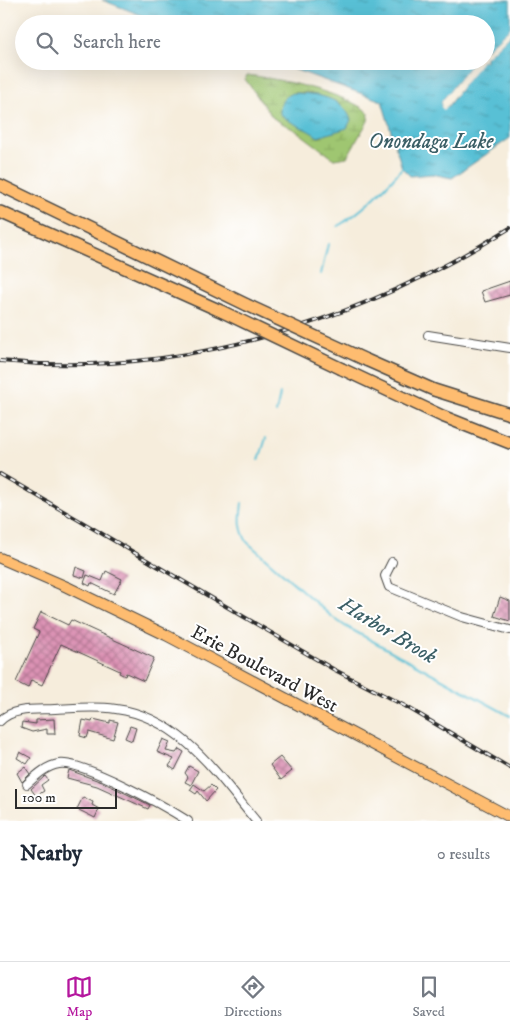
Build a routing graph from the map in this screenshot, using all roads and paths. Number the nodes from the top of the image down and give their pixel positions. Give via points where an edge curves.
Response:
1 (0, 185) edge
2 (1, 213) edge
3 (428, 335) dead end
4 (510, 348) edge
5 (510, 413) edge
6 (510, 443) edge
7 (0, 558) edge
8 (392, 562) dead end
9 (510, 630) edge
10 (2, 716) edge
11 (26, 784) dead end
12 (510, 817) edge
13 (188, 821) edge
14 (256, 821) edge

1 - 5 highway, bridge via 366,360 434,390
2 - 6 highway, bridge via 223,312 442,416
3 - 4 street
7 - 12 main road, Erie Boulevard West via 166,635
8 - 9 street via 386,576 389,587 462,617
10 - 14 street via 19,711 96,707 131,712 184,739
11 - 13 street via 48,768 60,764 74,766 142,794

